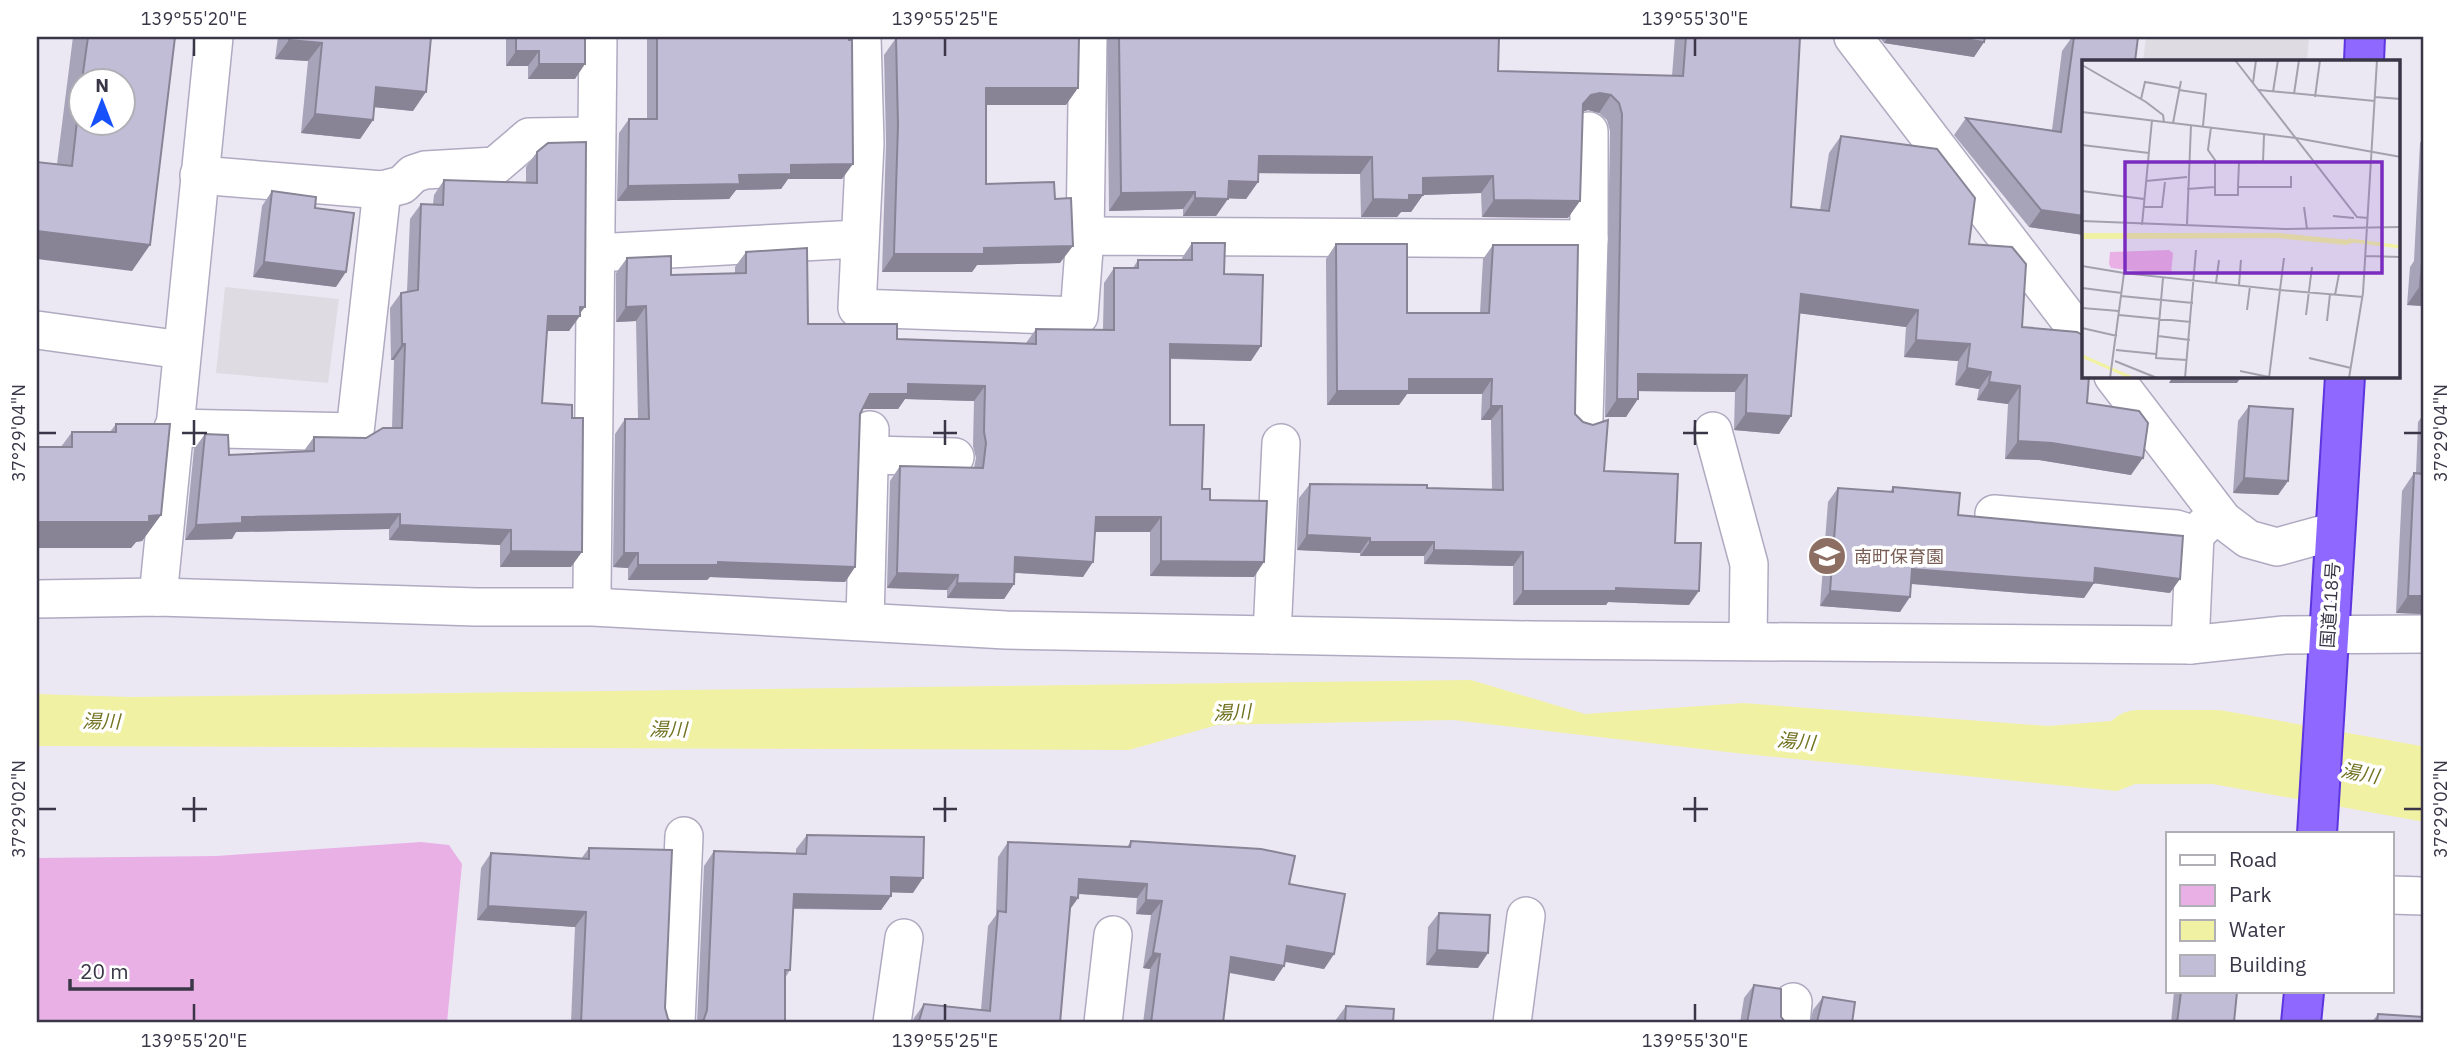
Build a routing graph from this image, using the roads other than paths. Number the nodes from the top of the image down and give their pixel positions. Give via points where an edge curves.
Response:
1 (214, 37) edge
2 (597, 37) edge
3 (862, 37) edge
4 (1088, 37) edge
5 (1853, 37) edge
6 (2365, 37) edge
7 (2364, 60) edge
8 (1589, 131) dead end
9 (596, 136) junction
10 (199, 175) junction
11 (382, 190) junction
12 (1085, 236) junction
13 (858, 239) junction
14 (1589, 239) junction
15 (595, 253) junction
16 (37, 330) edge
17 (2082, 336) edge
18 (182, 349) junction
19 (2114, 378) edge
20 (2344, 378) edge
21 (1584, 419) edge
22 (173, 428) junction
23 (1713, 431) dead end
24 (1281, 443) dead end
25 (955, 457) dead end
26 (1994, 514) dead end
27 (2206, 524) junction
28 (2335, 531) junction
29 (592, 592) dead end
30 (158, 597) junction
31 (37, 600) edge
32 (865, 621) junction
33 (2423, 634) edge
34 (1272, 635) junction
35 (1748, 641) junction
36 (2328, 643) junction
37 (2190, 645) junction
38 (2317, 832) edge
39 (684, 836) dead end
40 (2394, 895) edge
41 (2423, 896) edge
42 (1526, 916) dead end
43 (1113, 935) dead end
44 (904, 938) dead end
45 (2304, 993) edge
46 (676, 1023) edge
47 (892, 1023) edge
48 (1104, 1023) edge
49 (1512, 1023) edge
50 (2301, 1023) edge

1 - 10 street
2 - 9 street
3 - 13 street via 865,143
4 - 12 street
5 - 17 street
6 - 7 highway
8 - 14 street
9 - 11 street via 529,137 495,166 425,170 402,185
9 - 15 street
10 - 11 street
10 - 18 street
11 - 22 street via 355,432
12 - 13 street via 1079,316 857,307
12 - 14 street
13 - 15 street
14 - 21 street
15 - 29 street
16 - 18 street
18 - 22 street
19 - 27 street
20 - 28 highway, 国道118号
22 - 30 street
23 - 35 street via 1749,565
24 - 34 street
25 - 32 street via 869,442
26 - 27 street via 2176,529
27 - 28 street via 2277,547
27 - 37 street
28 - 36 highway, 国道118号
30 - 31 street
30 - 32 street via 593,607
32 - 34 street via 1006,630
33 - 36 street
34 - 35 street
35 - 37 street
36 - 37 street via 2271,636
36 - 38 highway, 国道118号
39 - 46 street
40 - 41 street
42 - 49 street
43 - 48 street
44 - 47 street
45 - 50 highway

